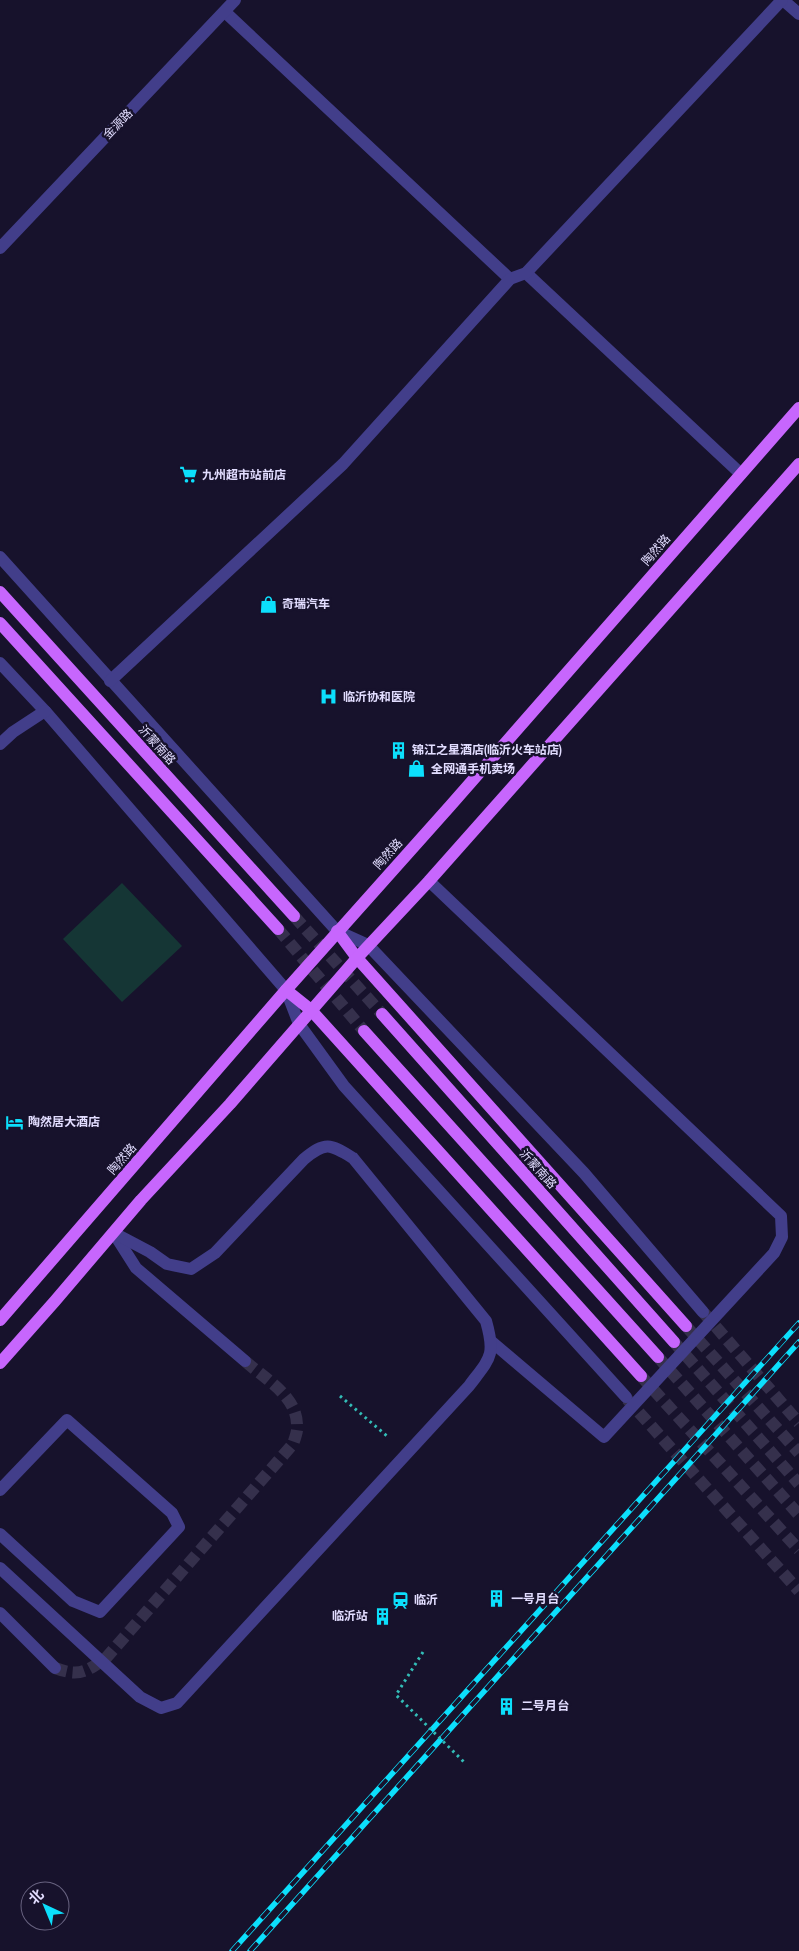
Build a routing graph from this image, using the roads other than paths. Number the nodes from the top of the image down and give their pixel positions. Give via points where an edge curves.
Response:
1 (235, 0) edge
2 (783, 0) edge
3 (225, 12) junction
4 (799, 14) edge
5 (0, 248) edge
6 (526, 273) junction
7 (510, 279) junction
8 (799, 408) edge
9 (799, 464) edge
10 (741, 474) junction
11 (0, 557) edge
12 (0, 592) edge
13 (0, 623) edge
14 (0, 663) edge
15 (110, 681) junction
16 (45, 711) junction
17 (0, 744) edge
18 (428, 881) junction
19 (294, 916) tunnel mouth
20 (278, 929) tunnel mouth
21 (337, 932) junction
22 (368, 945) junction
23 (357, 958) junction
24 (286, 990) junction
25 (310, 1010) junction
26 (382, 1014) tunnel mouth
27 (299, 1024) junction
28 (364, 1031) tunnel mouth
29 (114, 1233) junction
30 (703, 1312) tunnel mouth
31 (0, 1320) edge
32 (686, 1326) tunnel mouth
33 (492, 1342) junction
34 (674, 1342) tunnel mouth
35 (658, 1357) tunnel mouth
36 (245, 1361) tunnel mouth
37 (0, 1363) edge
38 (641, 1376) tunnel mouth
39 (626, 1397) tunnel mouth
40 (0, 1490) edge
41 (0, 1534) edge
42 (0, 1568) edge
43 (0, 1613) edge
44 (55, 1668) tunnel mouth

1 - 3 street, 金源路
2 - 4 street
2 - 6 street
3 - 5 street, 金源路
3 - 7 street
6 - 7 street
6 - 10 street
7 - 15 street via 343,464
8 - 10 main road, 陶然路
9 - 18 main road
10 - 21 main road, 陶然路
11 - 15 street
12 - 19 main road, 沂蒙南路
13 - 20 main road
14 - 16 street
15 - 21 street
16 - 17 street
16 - 24 street
18 - 22 main road
18 - 33 street via 781,1216 782,1237 774,1253 604,1437
21 - 22 street
21 - 23 main road
21 - 24 main road, 陶然路
22 - 23 main road
22 - 30 street via 584,1173
23 - 25 main road
23 - 32 main road
24 - 25 main road
24 - 27 street
24 - 31 main road, 陶然路
25 - 27 main road
25 - 38 main road
26 - 34 main road, 沂蒙南路
27 - 29 main road
27 - 39 street via 344,1086
28 - 35 main road
29 - 33 street via 167,1264 190,1269 215,1254 318,1147 334,1146 353,1158 486,1321
29 - 36 street via 136,1268
29 - 37 main road
33 - 42 street via 490,1358 469,1386 177,1703 161,1708 140,1697
40 - 41 street via 67,1420 172,1513 179,1527 100,1612 73,1601
43 - 44 street

